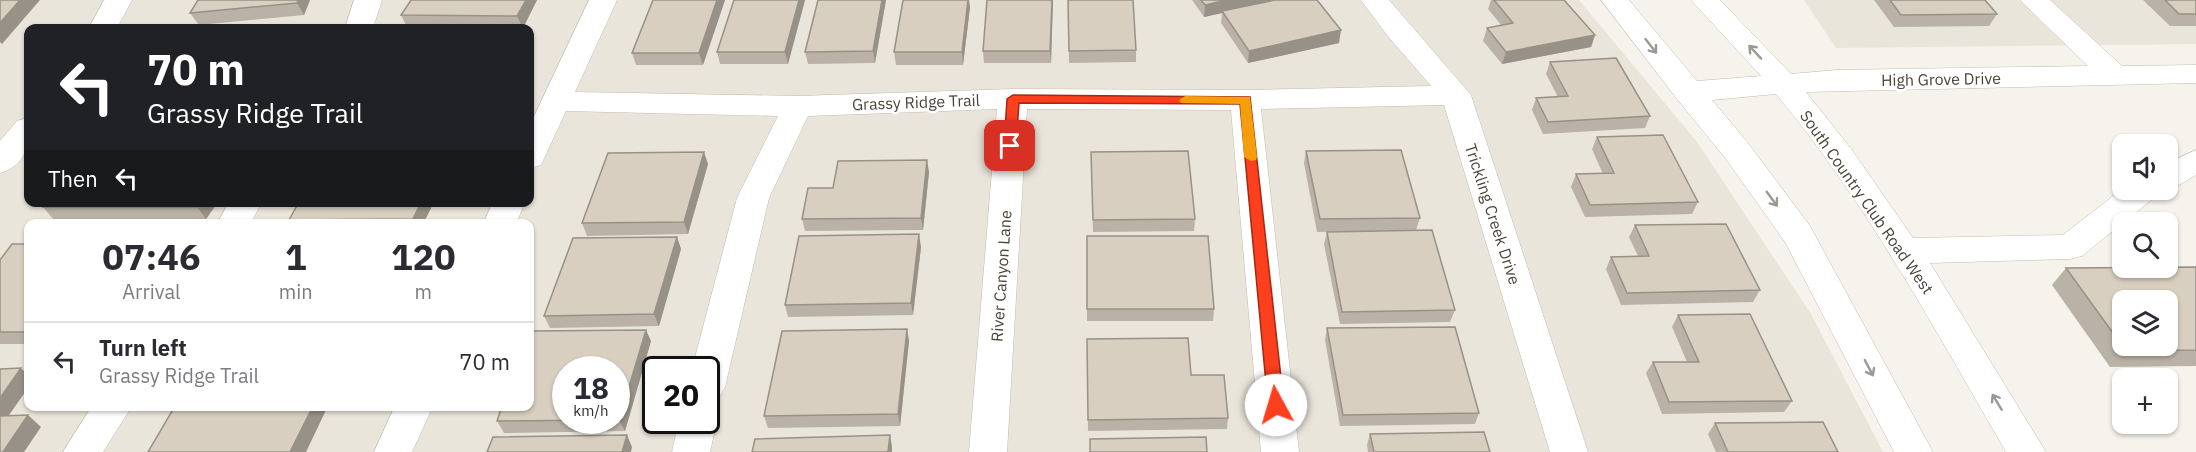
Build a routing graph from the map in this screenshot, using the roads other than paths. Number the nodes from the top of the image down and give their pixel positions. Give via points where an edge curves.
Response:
1 (118, 0) edge
2 (368, 0) edge
3 (603, 0) edge
4 (1375, 0) edge
5 (1615, 0) edge
6 (1705, 0) edge
7 (2034, 0) edge
8 (105, 24) edge
9 (360, 24) edge
10 (2196, 74) edge
11 (2114, 75) junction
12 (1784, 83) junction
13 (1687, 92) junction
14 (1456, 95) junction
15 (1013, 99) junction
16 (1245, 100) junction
17 (556, 101) junction
18 (798, 106) junction
19 (24, 133) edge
20 (534, 148) edge
21 (2196, 161) edge
22 (0, 162) edge
23 (2178, 171) edge
24 (2130, 200) edge
25 (1905, 251) junction
26 (714, 356) edge
27 (110, 411) edge
28 (412, 411) edge
29 (695, 434) edge
30 (82, 452) edge
31 (393, 452) edge
32 (691, 452) edge
33 (988, 452) edge
34 (1280, 452) edge
35 (1569, 452) edge
36 (1914, 452) edge
37 (2027, 452) edge

1 - 8 street
2 - 9 street
3 - 17 street
4 - 14 street, Trickling Creek Drive
5 -> 13 street
12 -> 6 street, South Country Club Road West
7 - 11 street
10 - 11 street, High Grove Drive
11 - 12 street, High Grove Drive
12 - 13 street, High Grove Drive
12 - 25 street, South Country Club Road West
13 -> 36 street via 1737,151 1798,235
14 - 16 street, Grassy Ridge Trail
14 - 35 street, Trickling Creek Drive
15 - 16 street, Grassy Ridge Trail
15 - 18 street, Grassy Ridge Trail
15 - 33 street, River Canyon Lane
16 - 34 street
17 - 18 street, Grassy Ridge Trail
17 - 20 street
18 - 26 street via 753,198
19 - 22 street
21 - 23 street
24 - 25 street via 2070,247
37 -> 25 street, South Country Club Road West
27 - 30 street
28 - 31 street
29 - 32 street

